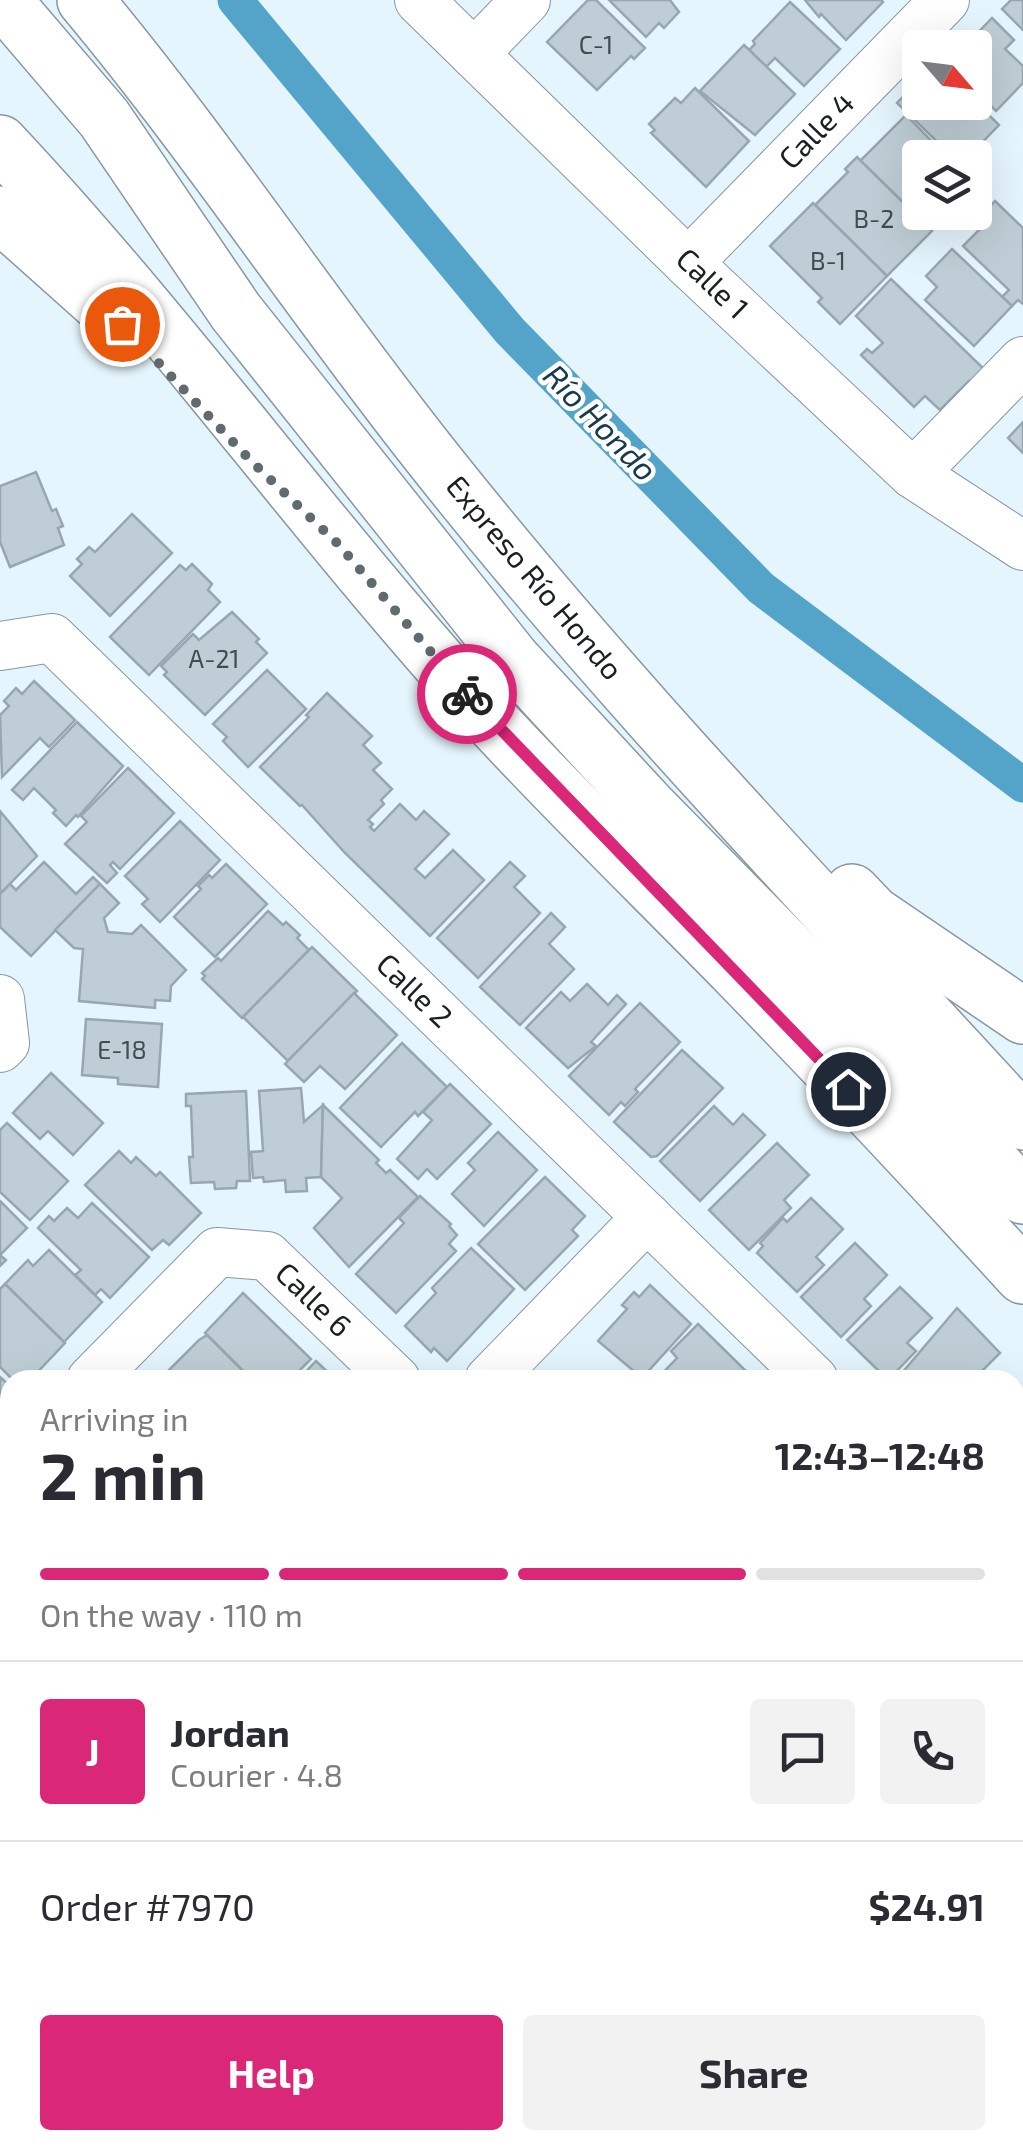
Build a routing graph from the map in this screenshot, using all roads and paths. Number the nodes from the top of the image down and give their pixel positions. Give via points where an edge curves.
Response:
1 (3, 0) edge
2 (86, 0) edge
3 (418, 0) edge
4 (526, 0) edge
5 (945, 0) edge
6 (474, 54) junction
7 (0, 143) edge
8 (0, 214) edge
9 (688, 263) junction
10 (1023, 360) edge
11 (913, 474) junction
12 (338, 544) junction
13 (1023, 546) edge
14 (0, 646) edge
15 (667, 733) junction
16 (0, 1000) edge
17 (1023, 1016) edge
18 (0, 1048) edge
19 (1023, 1122) edge
20 (1023, 1196) edge
21 (646, 1217) junction
22 (1023, 1276) edge
23 (101, 1370) edge
24 (386, 1370) edge
25 (499, 1370) edge
26 (804, 1370) edge

1 - 20 highway via 104,118 236,312 513,660
2 - 15 highway, Expreso Río Hondo via 425,449
3 - 6 street, Calle 1
4 - 6 street
5 - 9 street, Calle 4
6 - 9 street, Calle 1
7 - 12 highway via 83,232
8 - 12 highway via 147,347
9 - 11 street, Calle 1
10 - 11 street
11 - 13 street, Calle 1
12 - 22 highway via 488,718
14 - 21 street, Calle 2 via 52,638
15 - 17 highway via 728,770 873,914
15 - 19 highway, Expreso Río Hondo
16 - 18 street
21 - 25 street
21 - 26 street, Calle 2
23 - 24 street, Calle 6 via 217,1252 267,1256

